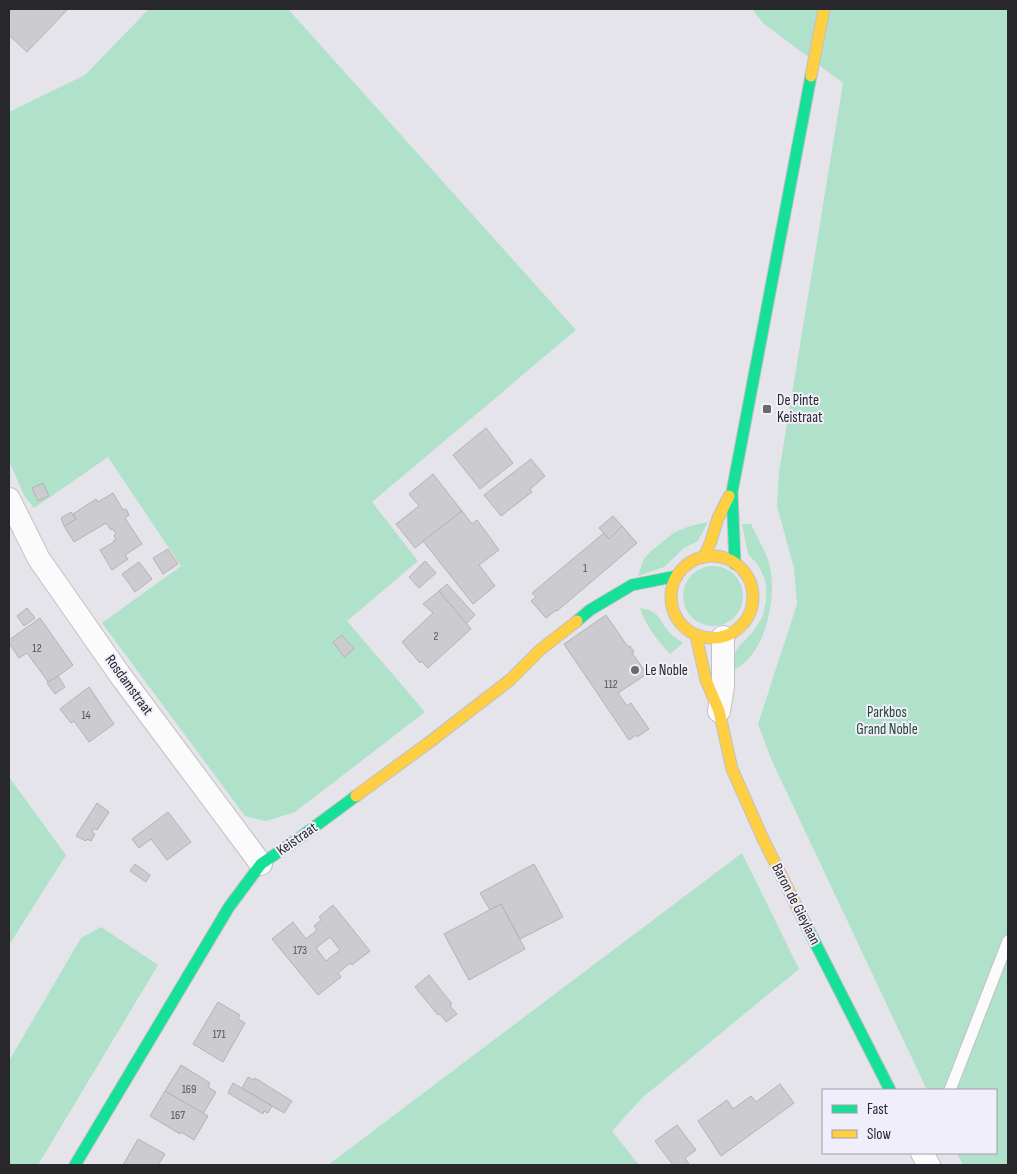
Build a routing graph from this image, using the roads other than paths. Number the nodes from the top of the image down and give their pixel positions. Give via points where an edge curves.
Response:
1 (824, 9) edge
2 (732, 492) junction
3 (9, 499) edge
4 (704, 557) junction
5 (735, 564) junction
6 (676, 576) junction
7 (632, 596) dead end
8 (612, 597) junction
9 (696, 636) junction
10 (724, 637) junction
11 (719, 711) junction
12 (261, 864) junction
13 (1008, 941) edge
14 (889, 1089) edge
15 (950, 1089) edge
16 (74, 1165) edge

1 - 2 street
2 - 4 street via 721,510
2 - 5 street
3 - 12 street, Rosdamstraat via 39,559 120,675
4 - 5 street via 726,558
4 - 6 street via 693,560
5 - 10 street via 750,581 752,604 743,624
6 - 8 street, Keistraat via 632,585
6 - 9 street via 667,603 679,623
7 - 8 street, Keistraat
8 - 12 street, Keistraat via 562,631 510,680 442,732
9 - 10 street
9 - 11 street, Baron de Gieylaan via 706,680
10 - 11 street, Baron de Gieylaan
11 - 14 street, Baron de Gieylaan via 732,769 745,800
12 - 16 street, Keistraat via 228,907
13 - 15 lane

